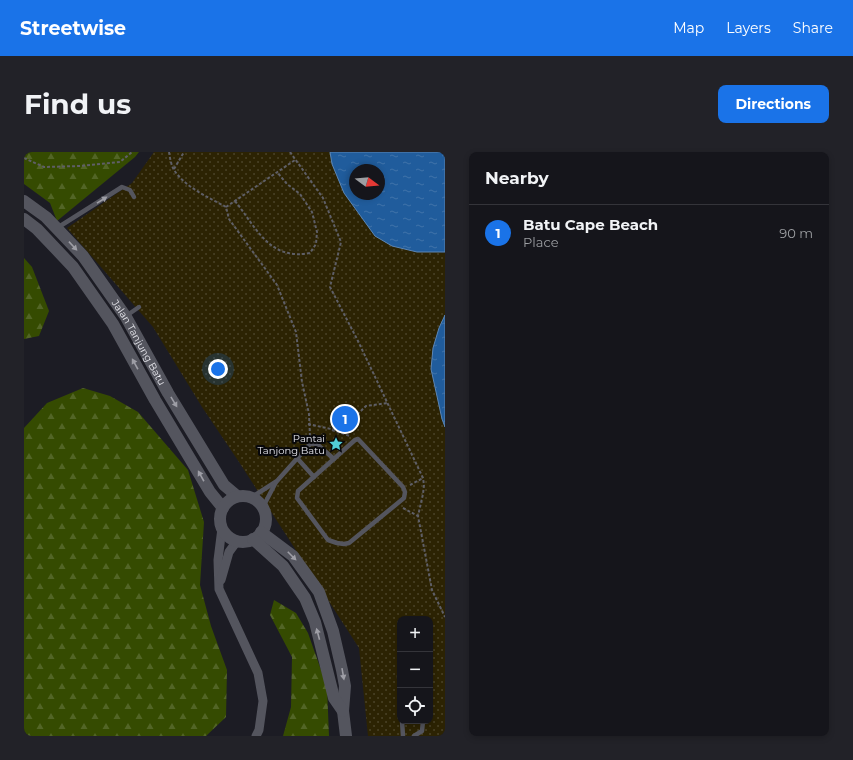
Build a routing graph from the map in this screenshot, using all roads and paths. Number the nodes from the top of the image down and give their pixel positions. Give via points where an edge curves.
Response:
1 (132, 152) edge
2 (169, 152) edge
3 (184, 152) edge
4 (290, 152) edge
5 (24, 158) edge
6 (295, 160) junction
7 (174, 169) junction
8 (277, 172) junction
9 (134, 197) dead end
10 (24, 201) edge
11 (235, 201) junction
12 (226, 207) junction
13 (24, 219) edge
14 (56, 228) junction
15 (139, 307) dead end
16 (126, 317) junction
17 (388, 403) junction
18 (308, 424) junction
19 (331, 429) junction
20 (358, 439) junction
21 (310, 444) junction
22 (297, 458) junction
23 (334, 459) junction
24 (314, 477) junction
25 (423, 478) junction
26 (277, 481) junction
27 (404, 488) junction
28 (237, 496) junction
29 (252, 497) junction
30 (396, 504) junction
31 (263, 507) junction
32 (222, 508) junction
33 (418, 516) junction
34 (222, 528) junction
35 (257, 536) junction
36 (237, 541) junction
37 (219, 590) junction
38 (445, 617) edge
39 (402, 724) edge
40 (423, 724) edge
41 (256, 736) edge
42 (346, 736) edge
43 (403, 736) edge
44 (414, 736) edge

1 - 5 path via 120,162 80,166 44,167
2 - 7 path
3 - 7 path
4 - 6 path
6 - 8 path
6 - 17 path via 323,198 341,242 330,288
7 - 12 path via 195,190
8 - 11 path
8 - 11 path via 300,194 312,212 317,232 316,244 310,253 287,253 272,247 258,233
14 -> 9 lane via 122,187 130,190
10 - 14 street, Jalan Tanjung Batu
11 - 12 path
12 - 18 path via 229,218 277,285 296,332 309,414
32 -> 13 street, Jalan Tanjung Batu via 155,400 113,324 73,267
14 -> 16 street, Jalan Tanjung Batu via 83,256
15 - 16 lane
16 -> 28 street, Jalan Tanjung Batu via 168,393 224,485
17 - 19 path via 366,406 344,427
17 - 25 path
18 - 19 path
18 - 21 path
19 - 20 path
20 - 23 lane
20 - 27 lane
21 - 22 lane
21 - 23 lane via 318,445
22 - 24 lane
22 - 26 lane
23 - 24 lane
24 - 30 lane via 298,490 296,498 328,540 337,543 349,543
25 - 27 path
25 - 33 path via 423,494
26 - 29 lane
26 - 31 lane
27 - 30 lane via 404,498
28 - 29 street
28 - 32 street
29 - 31 street
30 - 33 path
31 - 35 street via 266,520
32 - 34 street
33 - 38 path via 432,590
34 - 36 street
34 - 37 street via 218,560
35 - 36 street via 242,542
35 - 42 street via 293,556 319,592 334,631 342,670 345,686 343,711
36 - 37 street via 229,552
37 - 41 street via 258,673 263,701
39 - 43 lane
40 - 44 lane via 422,731

